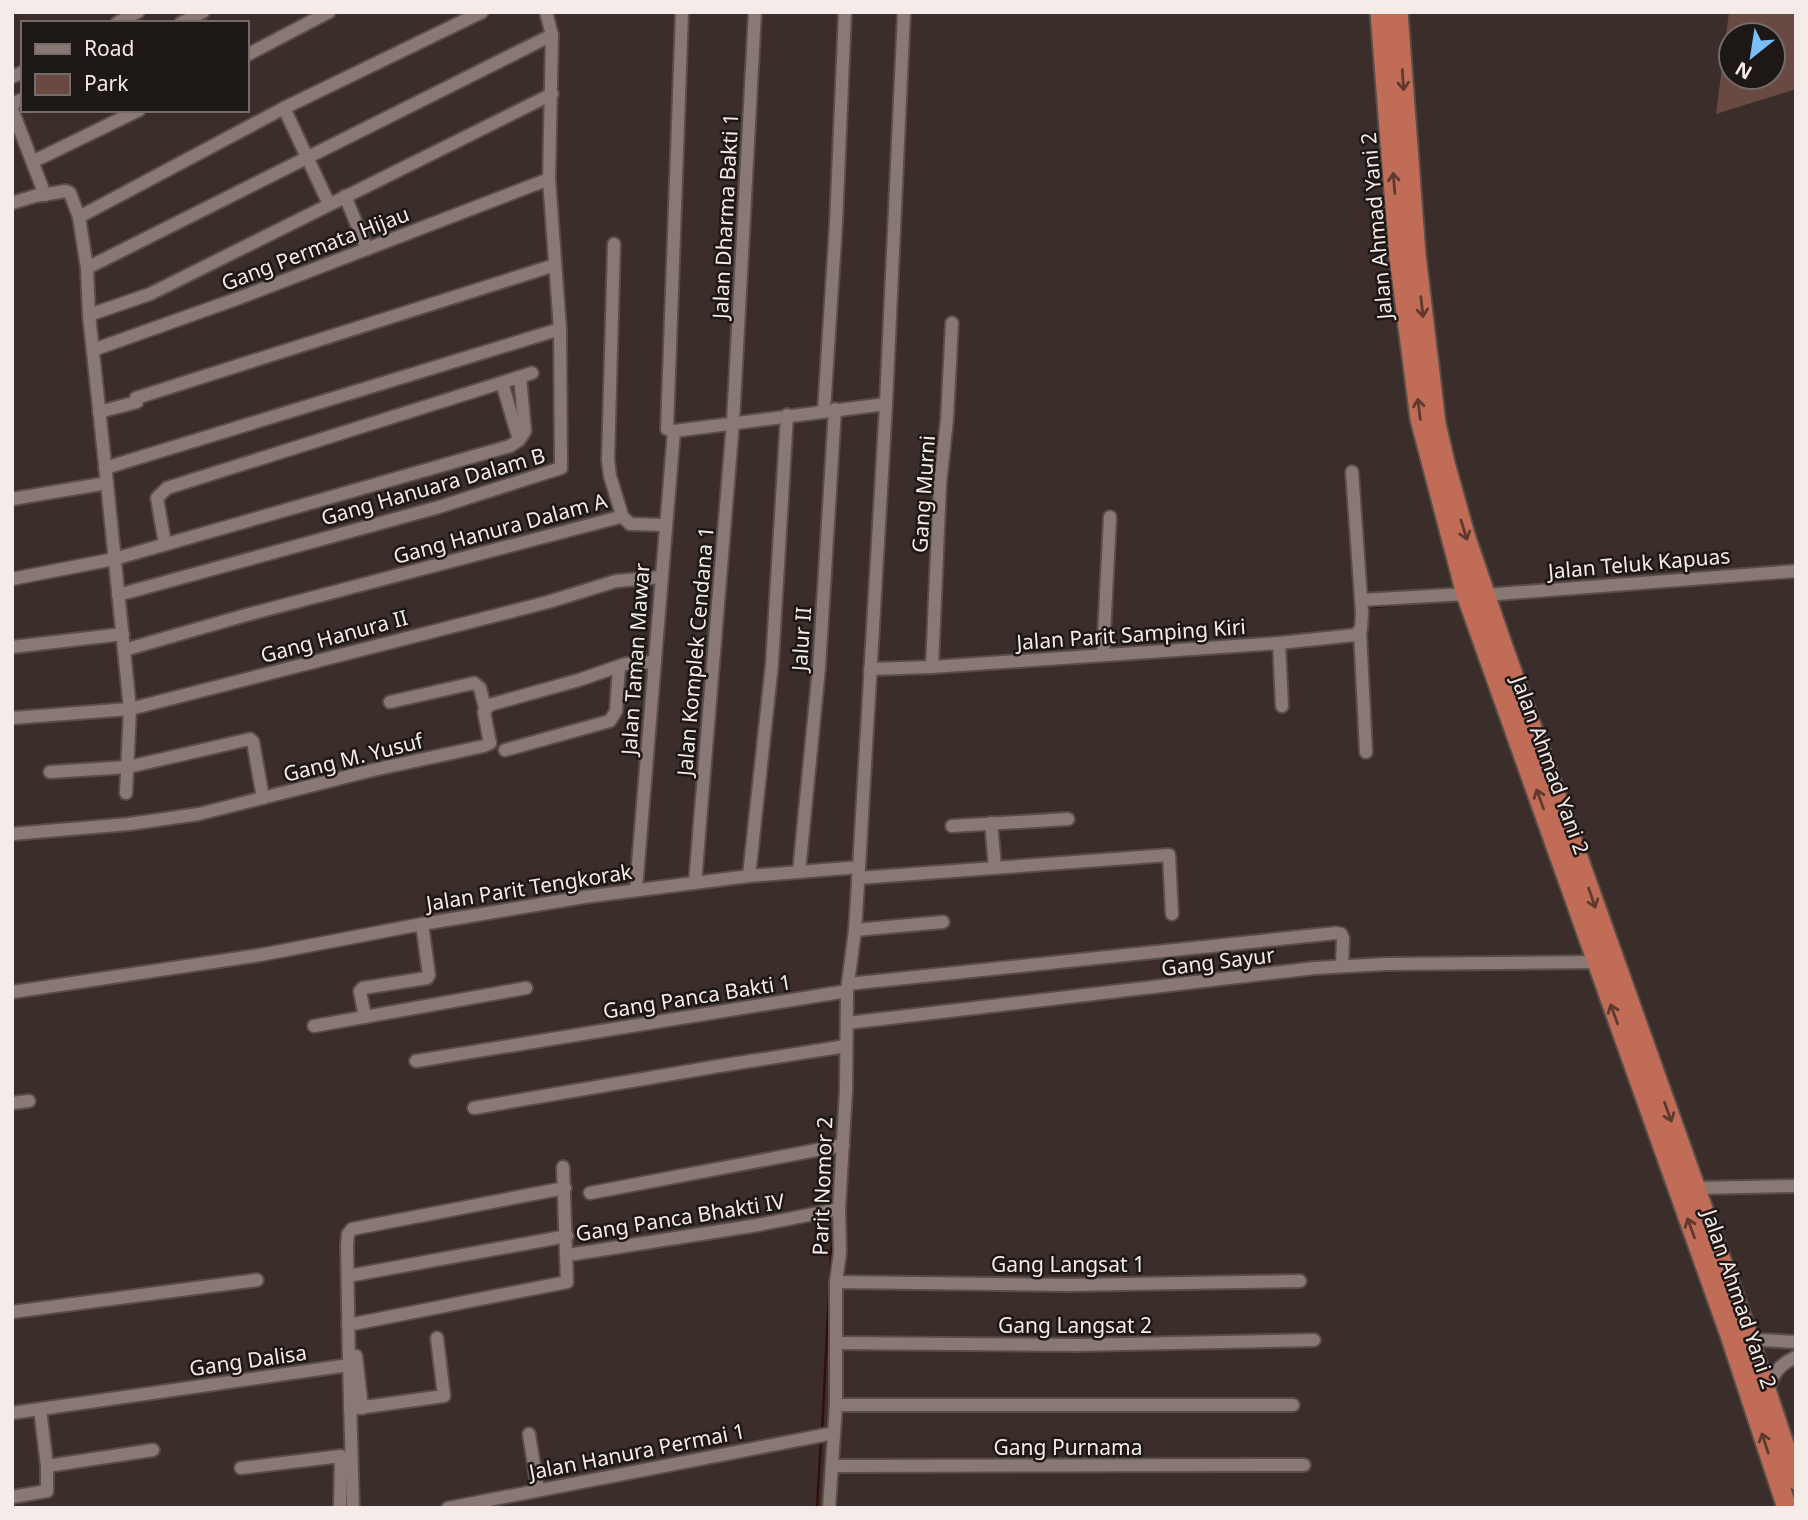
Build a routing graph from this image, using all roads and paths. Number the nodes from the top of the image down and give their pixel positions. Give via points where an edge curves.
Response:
1 (138, 12) edge
2 (203, 12) edge
3 (329, 12) edge
4 (482, 12) edge
5 (546, 12) edge
6 (682, 12) edge
7 (755, 12) edge
8 (845, 12) edge
9 (904, 12) edge
10 (1380, 12) edge
11 (1398, 12) edge
12 (121, 21) edge
13 (185, 21) edge
14 (552, 35) junction
15 (248, 54) edge
16 (552, 94) junction
17 (12, 106) edge
18 (284, 108) junction
19 (135, 112) edge
20 (307, 157) junction
21 (34, 162) junction
22 (549, 179) junction
23 (46, 195) junction
24 (345, 196) junction
25 (12, 203) edge
26 (329, 204) junction
27 (79, 217) junction
28 (614, 244) dead end
29 (368, 249) junction
30 (555, 265) junction
31 (86, 268) junction
32 (89, 315) junction
33 (952, 323) dead end
34 (560, 329) junction
35 (93, 350) junction
36 (502, 383) junction
37 (886, 404) junction
38 (830, 410) junction
39 (99, 412) junction
40 (787, 415) junction
41 (733, 422) junction
42 (674, 431) junction
43 (519, 440) junction
44 (105, 468) junction
45 (1352, 472) dead end
46 (107, 483) junction
47 (12, 499) edge
48 (621, 515) junction
49 (1110, 517) dead end
50 (664, 525) junction
51 (165, 544) junction
52 (114, 559) junction
53 (1796, 570) edge
54 (662, 577) junction
55 (12, 579) edge
56 (118, 595) junction
57 (1477, 599) junction
58 (1362, 606) junction
59 (1360, 631) junction
60 (122, 634) junction
61 (1279, 643) junction
62 (12, 647) edge
63 (1103, 649) junction
64 (124, 650) junction
65 (655, 662) junction
66 (619, 667) junction
67 (932, 667) junction
68 (870, 669) junction
69 (390, 702) dead end
70 (1282, 706) dead end
71 (485, 708) junction
72 (130, 709) junction
73 (12, 718) edge
74 (505, 750) dead end
75 (1366, 752) dead end
76 (128, 767) junction
77 (50, 772) dead end
78 (126, 793) dead end
79 (263, 799) junction
80 (1068, 819) dead end
81 (991, 824) junction
82 (952, 826) dead end
83 (12, 834) edge
84 (1565, 843) junction
85 (995, 867) junction
86 (799, 872) junction
87 (859, 873) junction
88 (749, 876) junction
89 (695, 883) junction
90 (636, 889) junction
91 (1172, 914) dead end
92 (943, 922) dead end
93 (422, 924) junction
94 (855, 930) junction
95 (1596, 962) junction
96 (1342, 966) junction
97 (526, 988) dead end
98 (848, 988) junction
99 (12, 992) edge
100 (365, 1017) junction
101 (847, 1023) junction
102 (314, 1026) dead end
103 (846, 1046) junction
104 (416, 1061) dead end
105 (29, 1101) dead end
106 (12, 1102) edge
107 (474, 1108) dead end
108 (843, 1145) junction
109 (563, 1167) dead end
110 (1796, 1186) edge
111 (565, 1188) junction
112 (1696, 1188) junction
113 (590, 1193) dead end
114 (839, 1209) junction
115 (567, 1236) junction
116 (568, 1255) junction
117 (348, 1276) junction
118 (257, 1280) dead end
119 (1300, 1280) dead end
120 (836, 1282) junction
121 (12, 1312) edge
122 (348, 1325) junction
123 (438, 1338) dead end
124 (1314, 1340) dead end
125 (1740, 1340) junction
126 (1796, 1342) edge
127 (836, 1343) junction
128 (1796, 1357) edge
129 (352, 1359) junction
130 (1767, 1392) junction
131 (836, 1405) junction
132 (1293, 1405) dead end
133 (356, 1408) junction
134 (40, 1409) junction
135 (12, 1413) edge
136 (528, 1434) dead end
137 (826, 1434) junction
138 (153, 1450) dead end
139 (1304, 1465) dead end
140 (47, 1466) junction
141 (832, 1466) junction
142 (241, 1468) dead end
143 (1796, 1480) edge
144 (532, 1491) junction
145 (12, 1497) edge
146 (340, 1508) edge
147 (353, 1508) edge
148 (448, 1508) edge
149 (529, 1508) edge
150 (829, 1508) edge
151 (1787, 1508) edge

1 - 12 street
2 - 13 street
3 - 15 street
4 - 18 street
5 - 14 street, Gang Hanuara Dalam B
6 - 42 street, Jalan Taman Mawar via 667,426
7 - 41 street, Jalan Dharma Bakti 1
8 - 38 street, Jalur II
9 - 37 street
57 -> 10 highway, Jalan Ahmad Yani 2 via 1420,419 1399,257
11 -> 57 highway, Jalan Ahmad Yani 2 via 1416,255 1436,424
14 - 16 street, Gang Hanuara Dalam B
14 - 20 street
16 - 22 street, Gang Hanuara Dalam B
16 - 24 street
17 - 21 street
18 - 20 street
18 - 27 street
19 - 21 street
20 - 26 street
20 - 31 street
21 - 23 street
22 - 29 street, Gang Permata Hijau
22 - 30 street, Gang Hanuara Dalam B
23 - 25 street
23 - 27 street via 68,191
24 - 26 street
24 - 29 street
26 - 32 street via 150,294
27 - 31 street
28 - 48 street, Gang Hanura Dalam A via 608,460
29 - 35 street, Gang Permata Hijau
30 - 34 street, Gang Hanuara Dalam B
30 - 39 street
31 - 32 street
32 - 35 street
33 - 67 street, Gang Murni
34 - 44 street
34 - 56 street, Gang Hanuara Dalam B via 559,469 439,507
35 - 39 street
36 - 43 street
36 - 43 street via 526,375 525,431
36 - 51 street via 166,488 157,498
37 - 38 street
37 - 68 street
38 - 40 street
38 - 86 street, Jalur II via 819,668
39 - 44 street
40 - 41 street
40 - 88 street via 772,664
41 - 42 street
41 - 89 street, Jalan Komplek Cendana 1
42 - 50 street, Jalan Taman Mawar
43 - 51 street
44 - 46 street
45 - 58 street
46 - 47 street
46 - 52 street
48 - 50 street via 630,524
48 - 64 street, Gang Hanura Dalam A
49 - 63 street
50 - 54 street, Jalan Taman Mawar
51 - 52 street
52 - 55 street
52 - 56 street
53 - 57 street, Jalan Teluk Kapuas
54 - 65 street, Jalan Taman Mawar
54 - 72 street, Gang Hanura II via 608,583
56 - 60 street
57 - 58 street, Jalan Teluk Kapuas
57 - 84 highway, Jalan Ahmad Yani 2
58 - 59 street
59 - 61 street, Jalan Parit Samping Kiri via 1351,637
59 - 75 street
60 - 62 street
60 - 64 street
61 - 63 street, Jalan Parit Samping Kiri
61 - 70 street
63 - 67 street, Jalan Parit Samping Kiri
64 - 72 street
65 - 66 street
65 - 90 street, Jalan Taman Mawar
66 - 71 street
66 - 74 street via 616,711 610,721
67 - 68 street, Jalan Parit Samping Kiri
68 - 87 street
69 - 71 street via 474,683
71 - 79 street, Gang M. Yusuf via 491,738 484,746
72 - 73 street, Gang Hanura II
72 - 76 street
76 - 77 street
76 - 78 street
76 - 79 street via 250,739
79 - 83 street, Gang M. Yusuf via 160,820
80 - 81 street
81 - 82 street
81 - 85 street
84 - 95 highway, Jalan Ahmad Yani 2
84 -> 112 highway, Jalan Ahmad Yani 2
85 - 87 street, Jalan Parit Tengkorak
85 - 91 street, Jalan Parit Tengkorak via 1170,855
86 - 87 street, Jalan Parit Tengkorak
86 - 88 street, Jalan Parit Tengkorak
87 - 94 street, Parit Nomor 2
88 - 89 street, Jalan Parit Tengkorak
89 - 90 street, Jalan Parit Tengkorak
90 - 93 street, Jalan Parit Tengkorak
92 - 94 street
93 - 99 street, Jalan Parit Tengkorak via 260,955
93 - 100 street via 429,975 363,988
94 - 98 street, Parit Nomor 2
95 - 96 street, Gang Sayur
125 -> 95 highway, Jalan Ahmad Yani 2
96 - 98 street, Gang Panca Bakti 1 via 1343,938 1336,933
96 - 101 street, Gang Sayur
97 - 100 street
98 - 101 street, Parit Nomor 2
98 - 104 street, Gang Panca Bakti 1
100 - 102 street
101 - 103 street, Parit Nomor 2
103 - 107 street
103 - 108 street, Parit Nomor 2
105 - 106 street
108 - 113 street
108 - 114 street, Parit Nomor 2
109 - 111 street
110 - 112 street
111 - 115 street
111 - 117 street via 352,1229 348,1234
112 - 125 highway, Jalan Ahmad Yani 2
114 - 116 street, Gang Panca Bhakti IV
114 - 120 street, Parit Nomor 2
115 - 116 street
115 - 117 street
116 - 122 street via 567,1282
117 - 122 street
118 - 121 street
119 - 120 street, Gang Langsat 1 via 1067,1285
120 - 127 street, Parit Nomor 2
122 - 129 street
123 - 133 street via 444,1396
124 - 127 street, Gang Langsat 2 via 1076,1345
125 - 126 street
125 - 130 highway, Jalan Ahmad Yani 2
151 -> 125 highway, Jalan Ahmad Yani 2
127 - 131 street, Parit Nomor 2
128 - 130 street via 1782,1363
129 - 133 street
129 - 134 street, Gang Dalisa
130 - 143 highway, Jalan Ahmad Yani 2
131 - 132 street
131 - 137 street, Parit Nomor 2
133 - 147 street
134 - 135 street, Gang Dalisa
134 - 140 street
136 - 144 street
137 - 141 street, Parit Nomor 2
137 - 144 street, Jalan Hanura Permai 1
138 - 140 street
139 - 141 street, Gang Purnama
140 - 145 street via 47,1491
141 - 150 street, Parit Nomor 2
142 - 146 street via 341,1456
144 - 148 street, Jalan Hanura Permai 1
144 - 149 street

